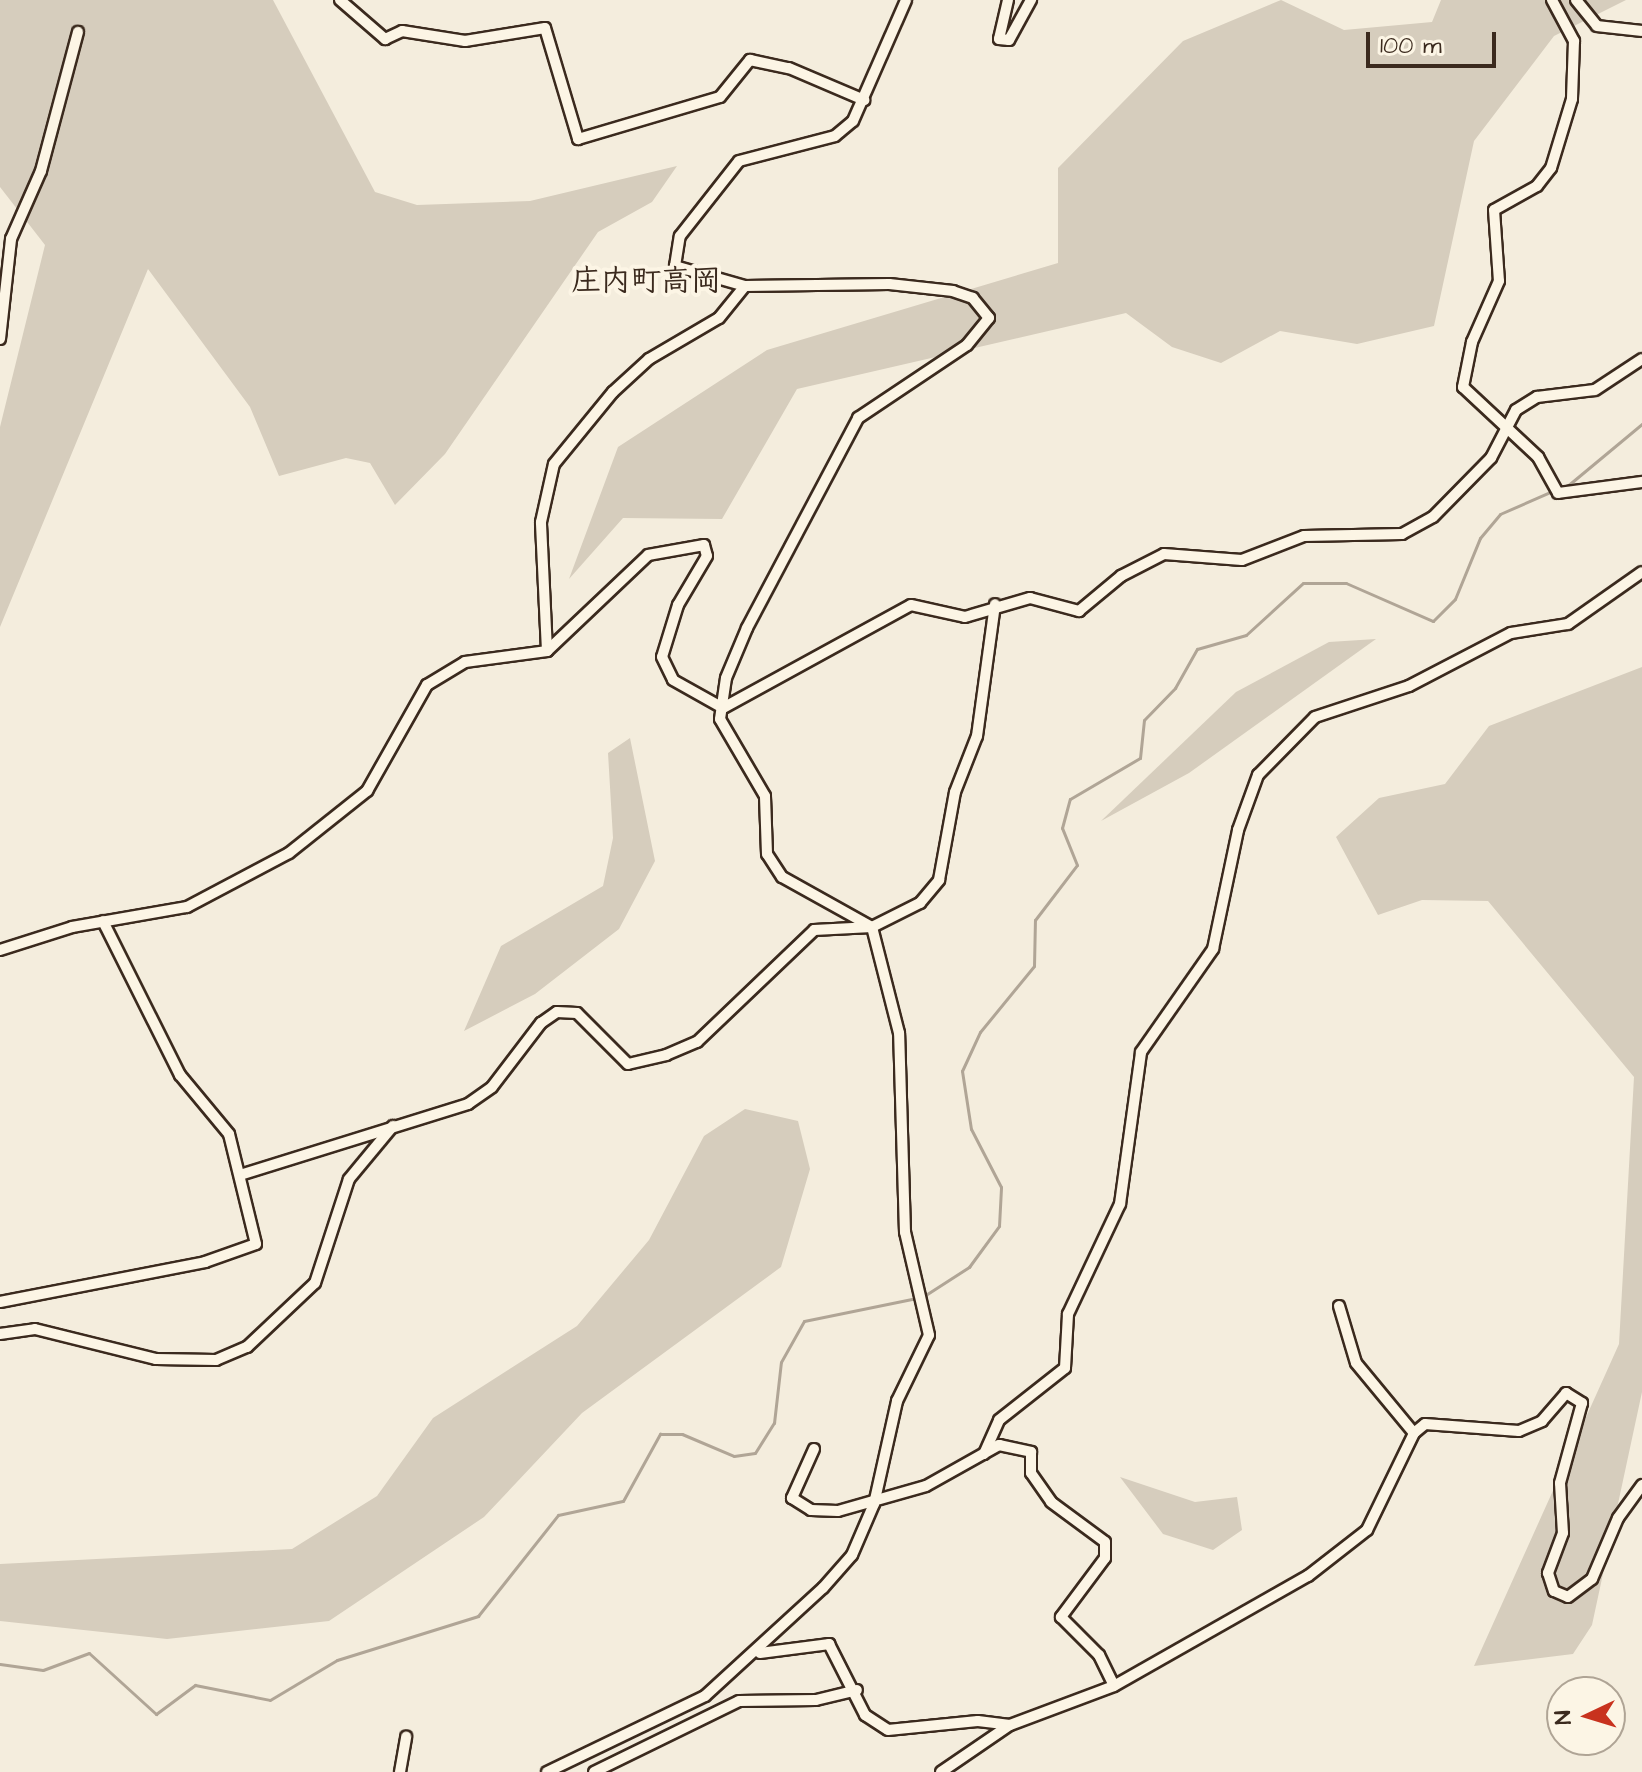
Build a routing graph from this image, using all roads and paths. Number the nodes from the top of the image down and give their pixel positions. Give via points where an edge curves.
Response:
1 (340, 0) edge
2 (906, 0) edge
3 (1008, 0) edge
4 (1031, 0) edge
5 (1552, 0) edge
6 (1576, 0) edge
7 (1642, 31) edge
8 (78, 32) dead end
9 (864, 100) junction
10 (745, 286) junction
11 (0, 339) edge
12 (1642, 359) edge
13 (1510, 426) junction
14 (1642, 482) edge
15 (1642, 572) edge
16 (995, 604) junction
17 (547, 651) junction
18 (723, 708) junction
19 (103, 921) junction
20 (872, 927) junction
21 (0, 950) edge
22 (394, 1125) junction
23 (240, 1175) junction
24 (0, 1302) edge
25 (1339, 1306) dead end
26 (0, 1334) edge
27 (1414, 1433) junction
28 (814, 1449) dead end
29 (984, 1454) junction
30 (1642, 1485) edge
31 (874, 1504) junction
32 (758, 1654) junction
33 (1114, 1686) junction
34 (857, 1690) junction
35 (1010, 1725) junction
36 (406, 1737) dead end
37 (400, 1772) edge
38 (547, 1772) edge
39 (594, 1772) edge
40 (941, 1772) edge

1 - 9 street via 385,39 402,31 465,41 545,28 578,139 720,97 750,60 789,68
2 - 9 street
3 - 4 street via 999,39 1009,40
5 - 13 street via 1574,41 1572,99 1551,168 1537,186 1494,210 1499,281 1472,342 1463,387 1470,402
6 - 7 street via 1597,26
8 - 11 street via 41,171 11,239
9 - 10 street via 835,136 739,161 686,227 675,266
10 - 17 street via 719,318 649,359 613,392 554,464 541,522
10 - 18 street via 928,287 973,298 989,318 967,345 858,418 747,628 726,678
12 - 13 street via 1595,390 1537,397 1516,410
13 - 14 street via 1558,493
13 - 16 street via 1453,498 1402,534 1304,536 1229,561 1184,550 1121,576 1079,611 1030,598
15 - 29 street via 1568,624 1490,640 1409,686 1315,717 1258,775 1238,830 1213,949 1141,1052 1120,1204 1068,1314 1065,1368 999,1420
16 - 18 street via 965,617 911,605
16 - 20 street via 977,736 955,792 939,880 920,903
17 - 18 street via 617,591 642,558 698,542 707,556 678,605 662,657 673,680
17 - 19 street via 465,662 427,685 367,791 289,853 187,907
18 - 20 street via 726,735 765,796 767,854 782,877
19 - 21 street
19 - 23 street via 180,1075 229,1134
20 - 22 street via 814,930 697,1042 666,1055 628,1064 577,1013 557,1012 541,1023 492,1087 468,1104
20 - 31 street via 899,1033 905,1232 929,1335 897,1401
22 - 23 street
22 - 26 street via 349,1179 315,1283 247,1347 216,1360 156,1359 35,1329
23 - 24 street via 257,1233 252,1249
25 - 27 street via 1356,1363
27 - 30 street via 1443,1422 1519,1431 1542,1421 1566,1393 1582,1403 1560,1483 1563,1533 1548,1573 1554,1591 1568,1597 1592,1579 1618,1518
27 - 33 street via 1357,1540
28 - 31 street via 792,1485 797,1505 838,1511
29 - 31 street
29 - 33 street via 1008,1444 1031,1452 1037,1485 1105,1542 1105,1558 1061,1617 1099,1655
31 - 32 street via 852,1555
32 - 34 street via 829,1644
32 - 38 street via 705,1696
33 - 35 street
34 - 35 street via 865,1715 888,1730 978,1721
34 - 39 street via 816,1700 739,1701
35 - 40 street
36 - 37 street

